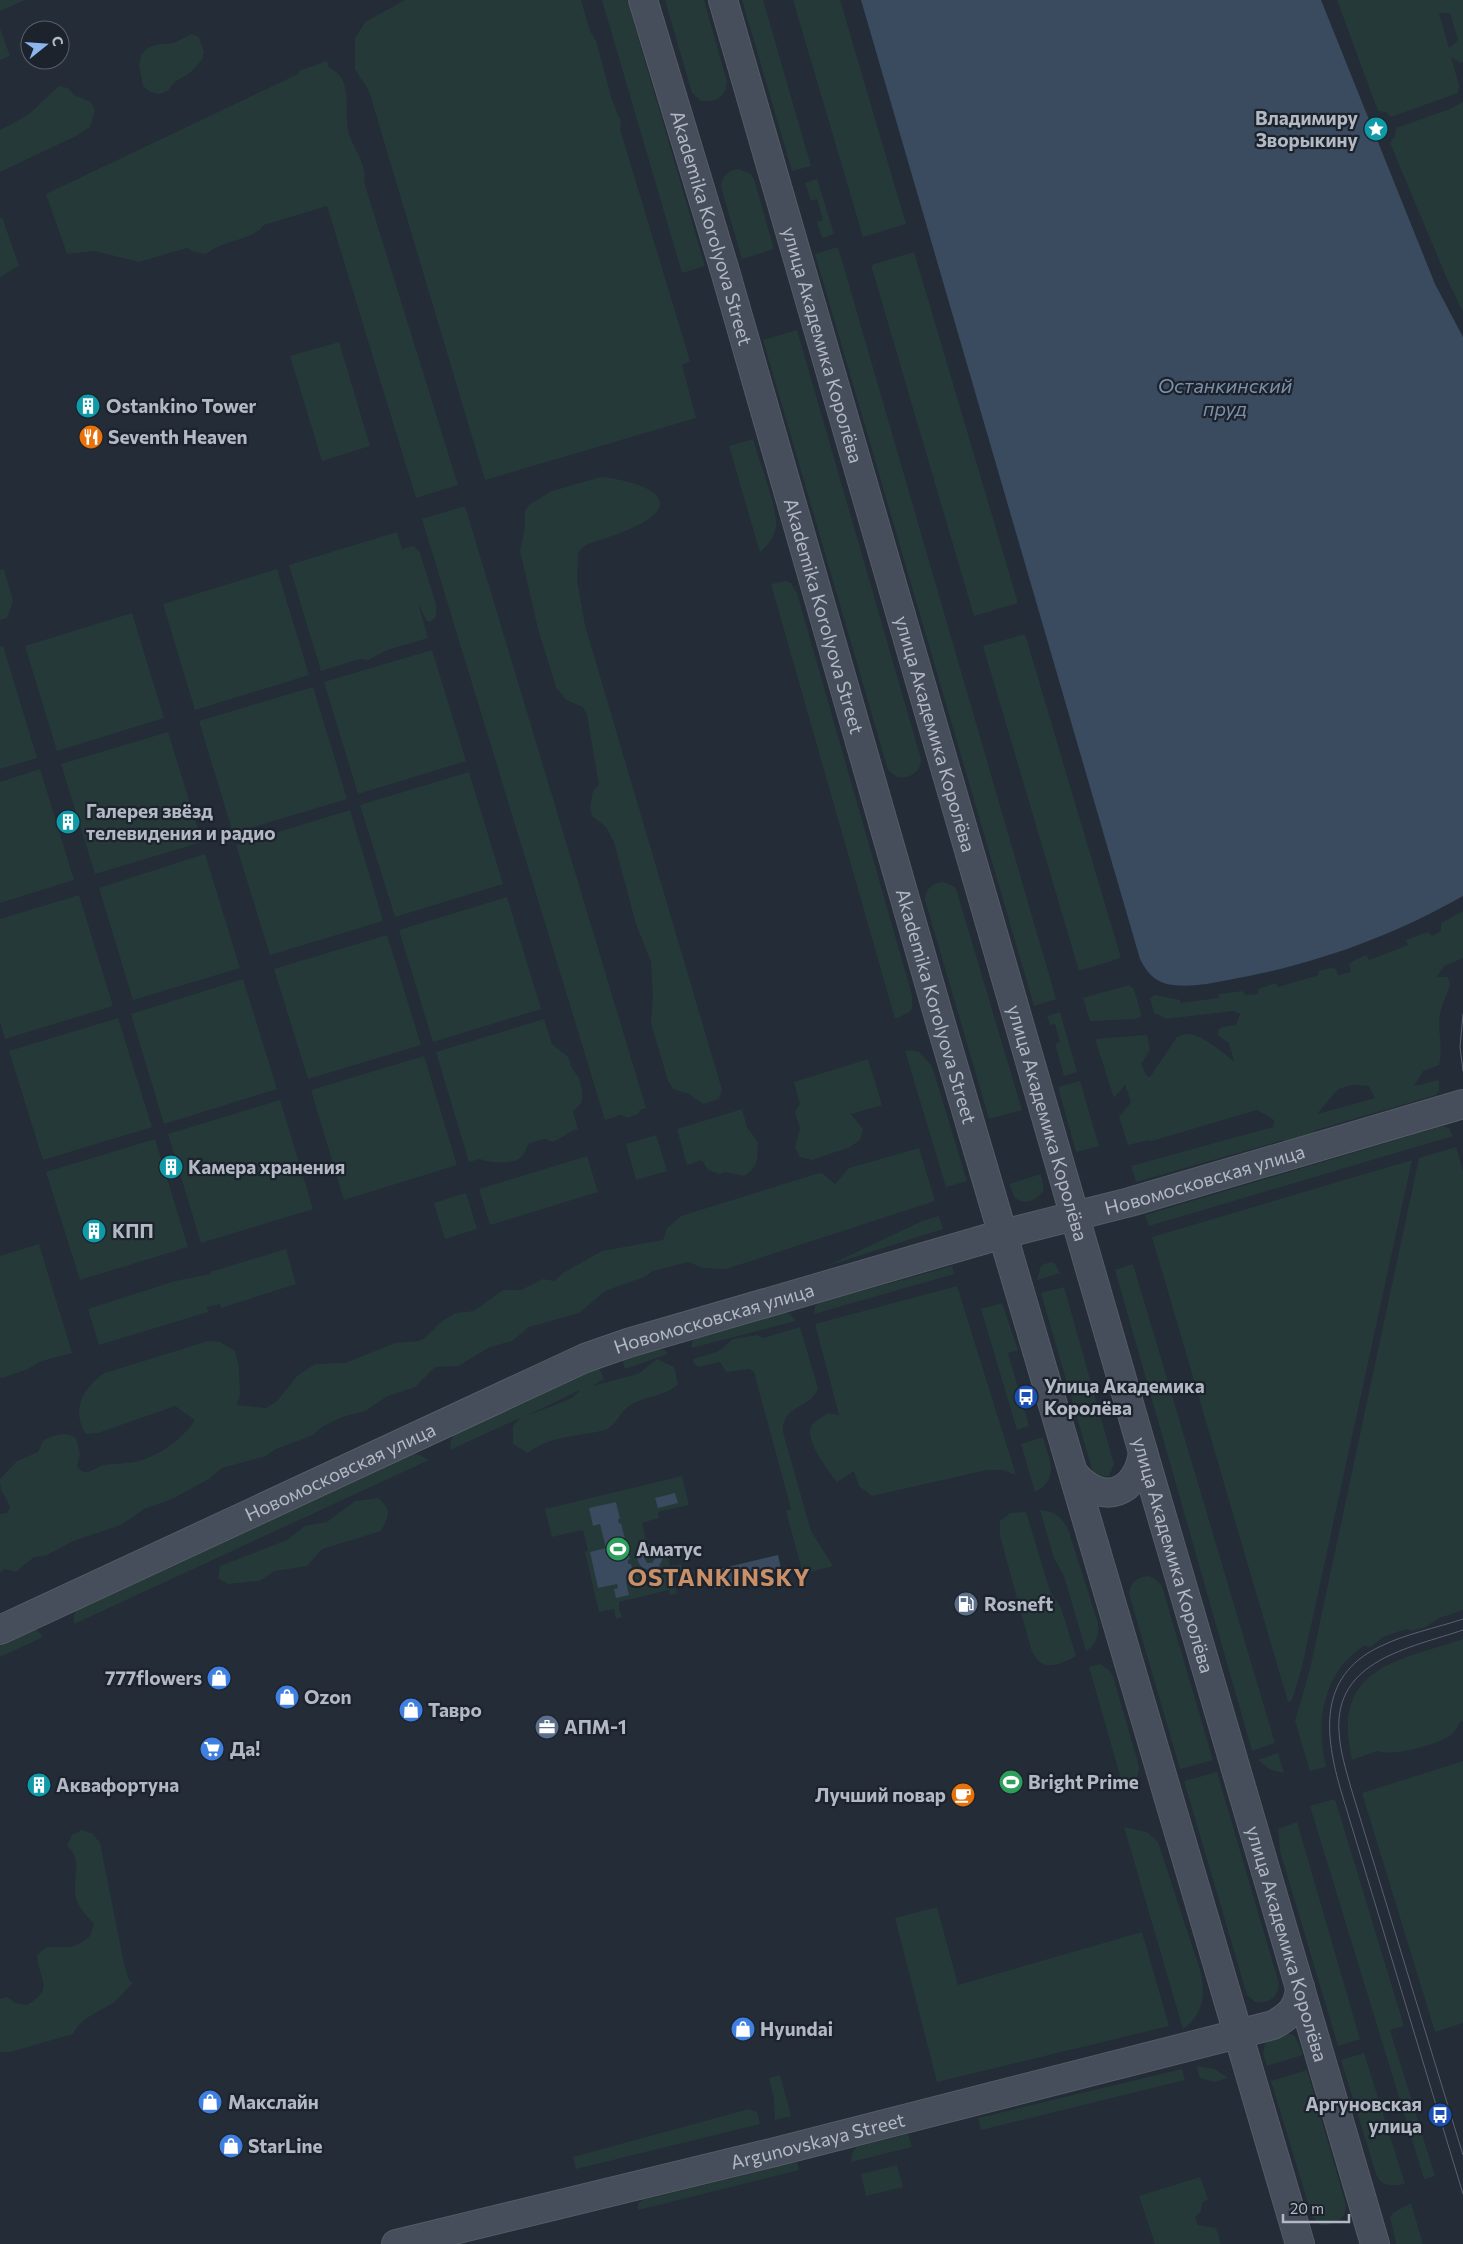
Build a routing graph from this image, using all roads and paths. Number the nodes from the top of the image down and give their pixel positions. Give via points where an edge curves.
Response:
1 (643, 0) edge
2 (723, 0) edge
3 (1463, 1104) edge
4 (1076, 1217) junction
5 (1003, 1234) junction
6 (1143, 1452) junction
7 (1074, 1475) junction
8 (0, 1630) edge
9 (1300, 1987) junction
10 (1238, 2034) junction
11 (396, 2244) edge
12 (1300, 2244) edge
13 (1376, 2244) edge

1 - 5 main road, Akademika Korolyova Street via 725,271
2 - 4 main road, улица Академика Королёва
3 - 4 main road, Новомосковская улица
4 - 5 main road, Новомосковская улица
4 - 6 main road, улица Академика Королёва
5 - 7 main road
5 - 8 main road, Новомосковская улица via 585,1358
6 - 7 main road via 1136,1477 1117,1492 1094,1490
6 - 9 main road, улица Академика Королёва
7 - 10 main road
9 - 10 main road, Argunovskaya Street via 1294,2009 1286,2018 1273,2025
9 - 13 main road, улица Академика Королёва
10 - 11 main road, Argunovskaya Street
10 - 12 main road

